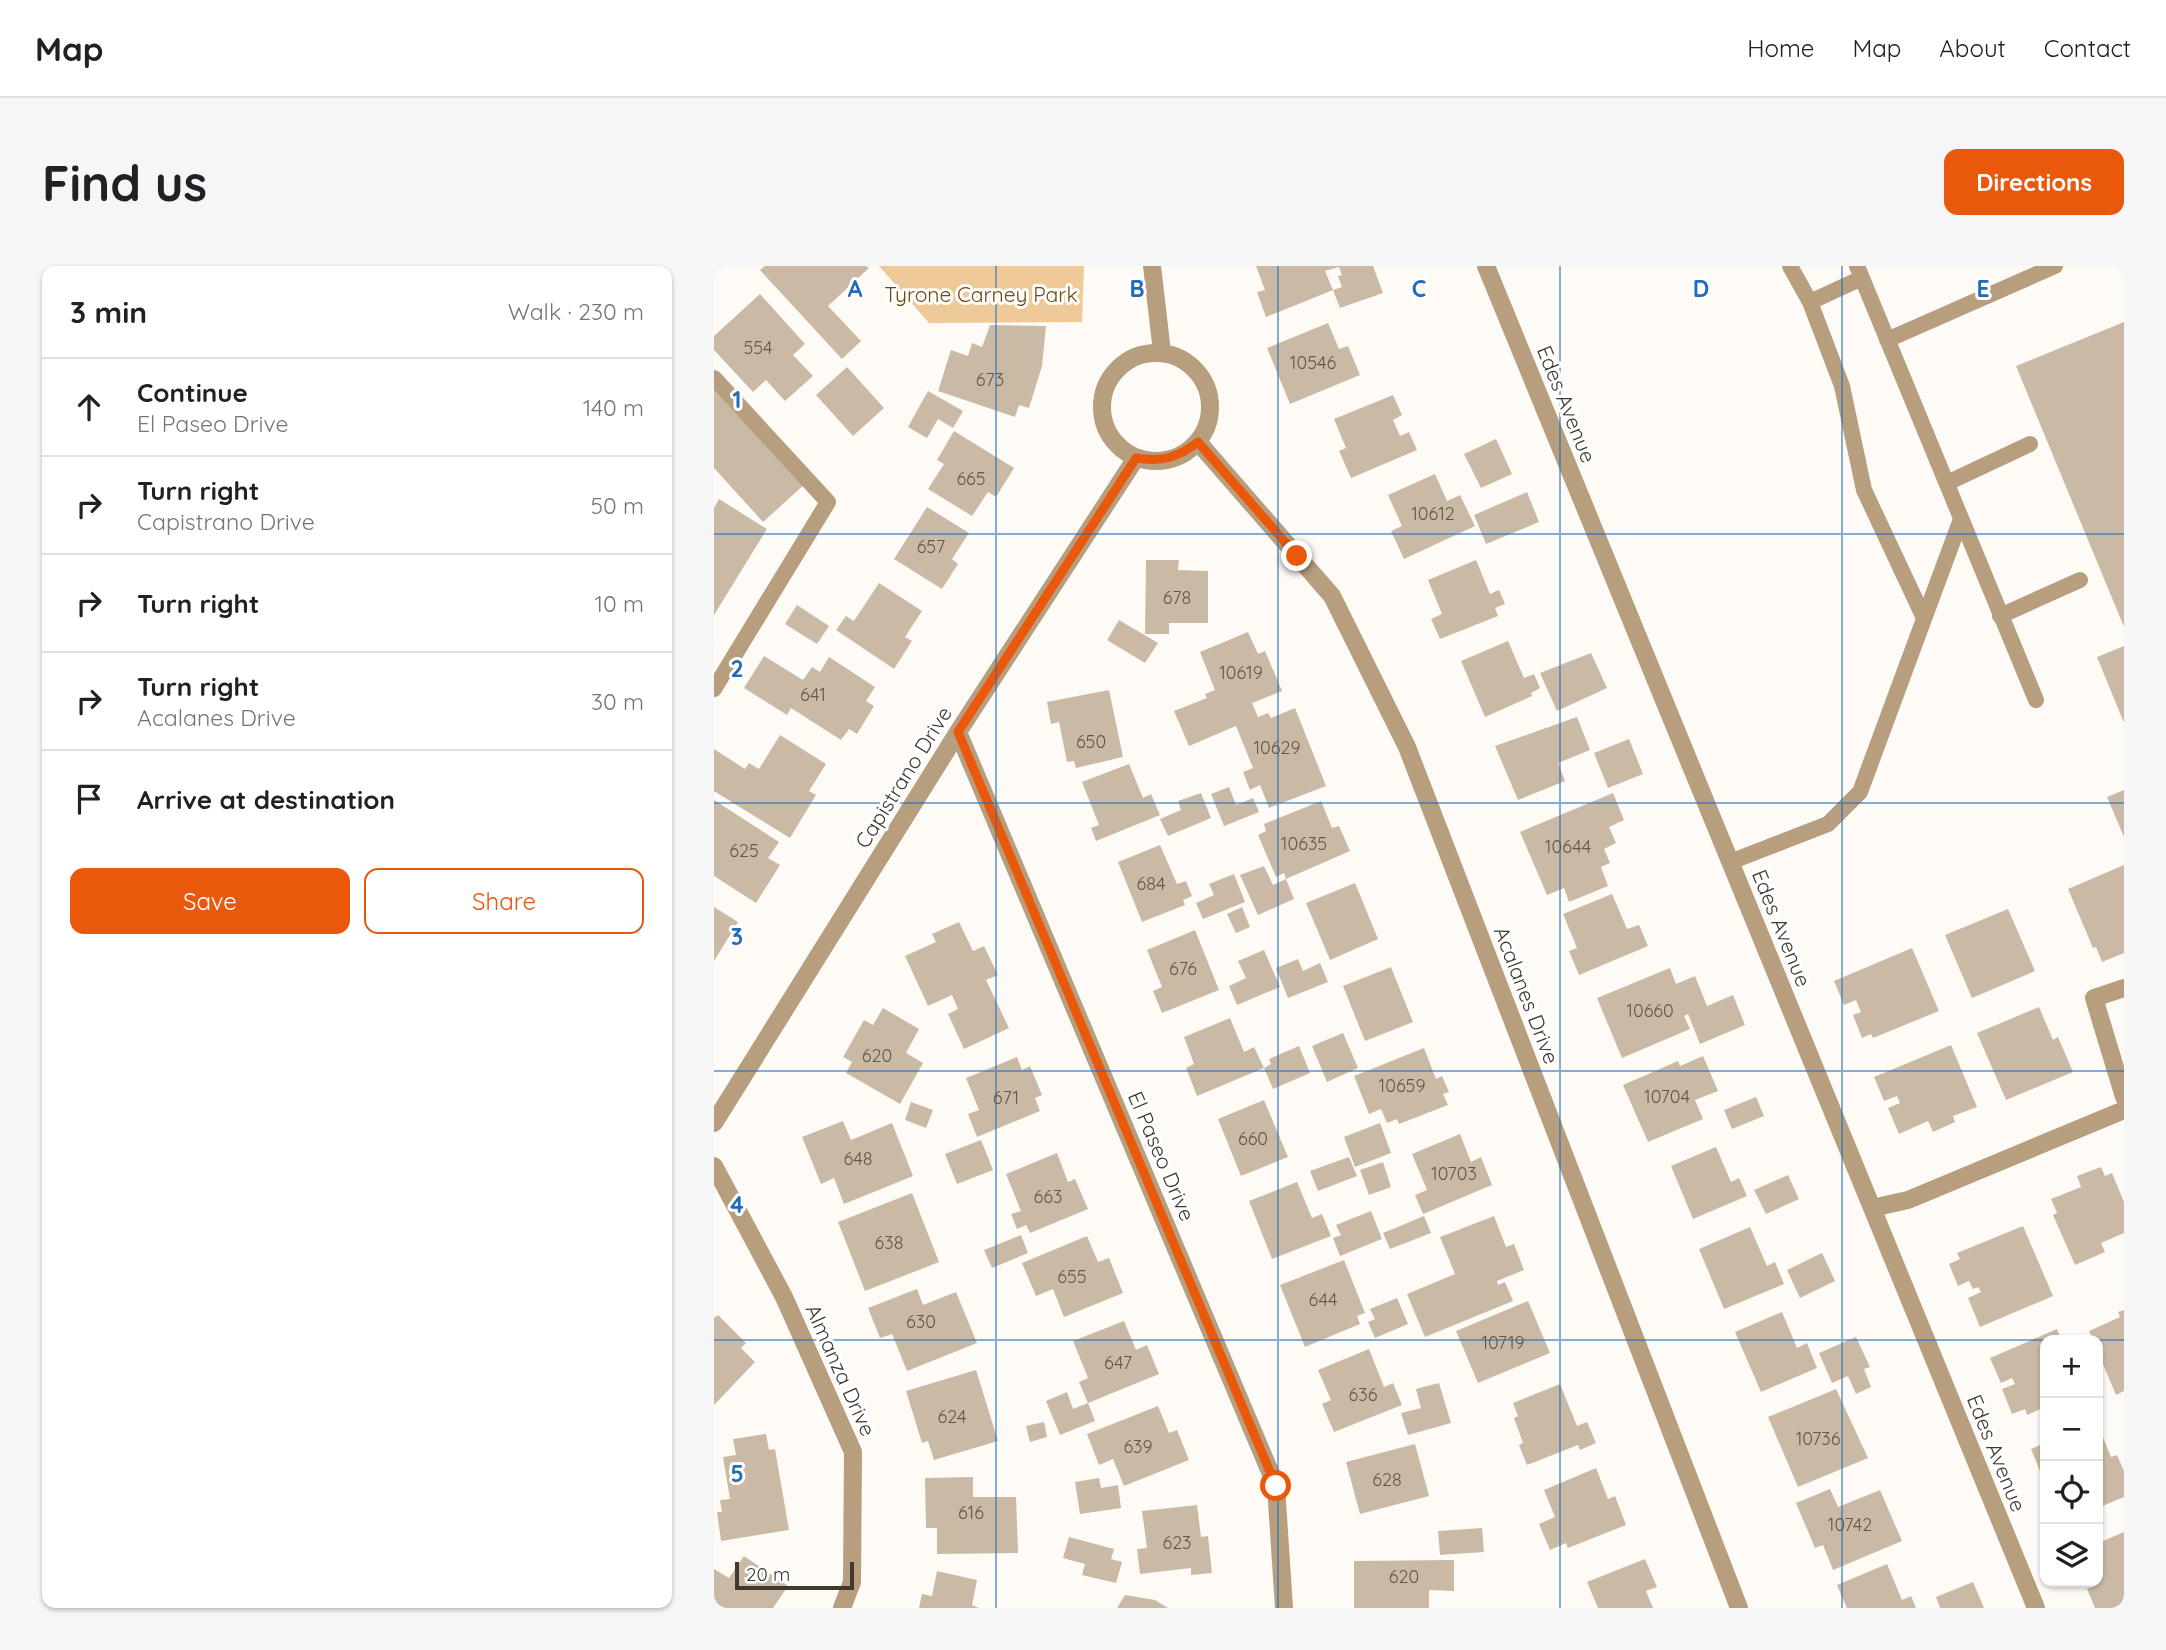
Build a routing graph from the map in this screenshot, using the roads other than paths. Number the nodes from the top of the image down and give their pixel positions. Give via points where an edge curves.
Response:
1 (1152, 266) edge
2 (1486, 266) edge
3 (1790, 266) edge
4 (2055, 266) edge
5 (1859, 272) edge
6 (1810, 302) junction
7 (1887, 340) junction
8 (1162, 352) junction
9 (714, 377) edge
10 (1198, 442) junction
11 (2030, 444) dead end
12 (1136, 458) junction
13 (1947, 483) junction
14 (1961, 519) junction
15 (2080, 580) dead end
16 (2000, 616) junction
17 (1924, 618) junction
18 (714, 689) edge
19 (2036, 700) dead end
20 (958, 732) junction
21 (1730, 862) junction
22 (2124, 988) edge
23 (2124, 1097) edge
24 (2124, 1110) edge
25 (714, 1123) edge
26 (714, 1167) edge
27 (1871, 1208) junction
28 (842, 1608) edge
29 (1284, 1608) edge
30 (1739, 1608) edge
31 (2036, 1608) edge

1 - 8 street
2 - 21 street, Edes Avenue
3 - 6 lane
4 - 7 lane
5 - 6 lane
5 - 7 lane
6 - 17 lane via 1842,386 1864,490
7 - 13 lane
8 - 10 street via 1184,359 1202,376 1210,398 1209,422
8 - 12 street via 1128,359 1110,378 1101,402 1109,436
9 - 18 lane via 828,502
10 - 12 street via 1180,456 1158,462
10 - 30 street, Acalanes Drive via 1332,596 1407,747
11 - 13 lane
12 - 20 street, Capistrano Drive
13 - 14 lane
14 - 16 lane
14 - 17 lane
15 - 16 lane
16 - 19 lane
17 - 21 lane via 1860,792 1828,824
20 - 25 street, Capistrano Drive
20 - 29 street, El Paseo Drive via 1276,1486
21 - 27 street, Edes Avenue
22 - 23 street via 2094,998
24 - 27 street via 1908,1200
26 - 28 street, Almanza Drive via 784,1297 853,1452 852,1582
27 - 31 street, Edes Avenue

